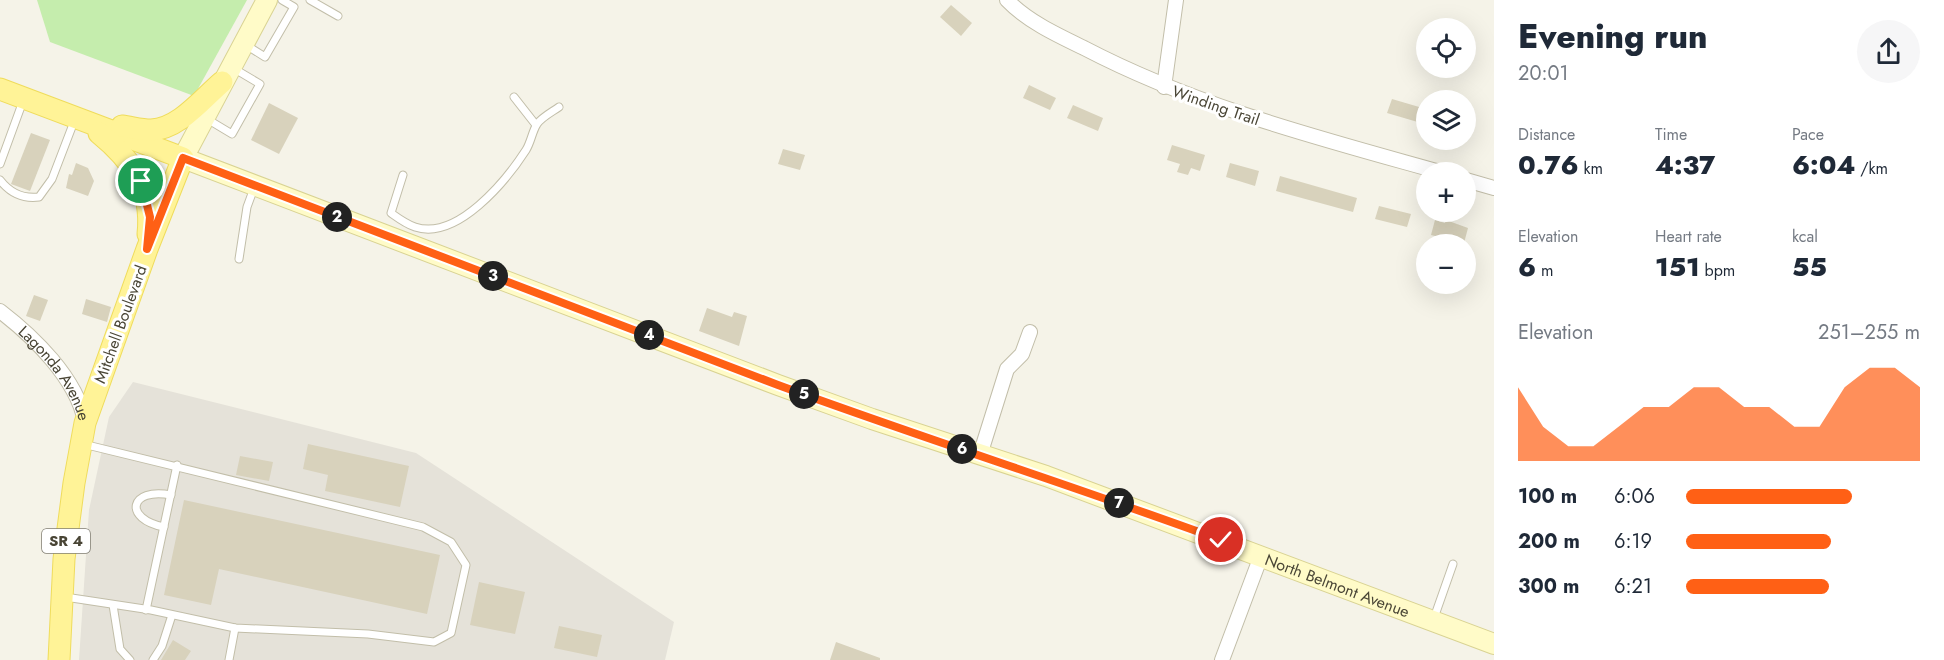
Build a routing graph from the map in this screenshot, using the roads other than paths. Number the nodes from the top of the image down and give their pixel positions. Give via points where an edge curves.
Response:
1 (267, 0) edge
2 (282, 0) edge
3 (299, 0) edge
4 (310, 0) edge
5 (1007, 0) edge
6 (1176, 0) edge
7 (294, 7) junction
8 (338, 16) dead end
9 (243, 44) junction
10 (227, 74) junction
11 (1164, 87) junction
12 (0, 89) edge
13 (24, 98) junction
14 (514, 98) dead end
15 (559, 107) dead end
16 (204, 117) junction
17 (79, 119) junction
18 (536, 125) junction
19 (183, 158) junction
20 (0, 164) edge
21 (1416, 165) edge
22 (403, 175) dead end
23 (0, 180) edge
24 (1476, 183) edge
25 (255, 186) junction
26 (1494, 188) edge
27 (417, 237) junction
28 (147, 249) junction
29 (239, 259) dead end
30 (0, 311) edge
31 (1030, 332) dead end
32 (83, 433) junction
33 (980, 455) junction
34 (177, 465) junction
35 (171, 495) junction
36 (164, 527) junction
37 (1261, 556) junction
38 (1453, 564) dead end
39 (62, 597) junction
40 (113, 605) junction
41 (146, 610) junction
42 (172, 615) junction
43 (1433, 621) junction
44 (235, 628) junction
45 (1494, 644) edge
46 (59, 660) edge
47 (130, 660) edge
48 (153, 660) edge
49 (229, 660) edge
50 (1222, 660) edge

1 - 9 street, Mitchell Boulevard
2 - 7 lane
3 - 7 lane
4 - 8 lane
5 - 11 street, Winding Trail via 1059,36
6 - 11 street
7 - 9 lane via 265,57
9 - 10 street, Mitchell Boulevard
10 - 16 street, Mitchell Boulevard
10 - 16 lane via 260,84 232,134
10 - 17 main road via 190,111 163,127 150,130
11 - 21 street, Winding Trail via 1287,129
12 - 13 main road, North Belmont Avenue / SR 4
13 - 17 main road, North Belmont Avenue / SR 4
13 - 20 lane
14 - 18 lane
15 - 18 lane
16 - 19 street, Mitchell Boulevard
17 - 19 main road, North Belmont Avenue / SR 4
17 - 23 lane via 52,179 39,197 18,195
17 - 28 main road, SR 4 via 122,152 141,181 150,217
18 - 27 lane via 521,158 478,207
19 - 25 street, North Belmont Avenue
19 - 28 main road, Mitchell Boulevard / SR 4
22 - 27 lane via 391,213
24 - 26 street
25 - 27 street, North Belmont Avenue
25 - 29 lane via 247,207
27 - 33 street, North Belmont Avenue via 778,385
28 - 32 main road, Mitchell Boulevard / SR 4
30 - 32 street, Lagonda Avenue via 28,335 75,395
31 - 33 street via 1022,354 1007,369
32 - 34 lane
32 - 39 main road, Lagonda Avenue / SR 4
33 - 37 street, North Belmont Avenue
34 - 35 lane
34 - 44 lane via 423,527 451,542 466,565 451,633 434,642 368,634
35 - 36 lane
35 - 36 lane via 144,494 136,509 146,523
36 - 41 lane
37 - 43 street, North Belmont Avenue
37 - 50 street
38 - 43 lane
39 - 40 lane
39 - 46 main road, Lagonda Avenue / SR 4
40 - 41 lane
40 - 47 lane via 120,649
41 - 42 lane
42 - 44 lane
42 - 48 lane
43 - 45 street, North Belmont Avenue
44 - 49 lane

